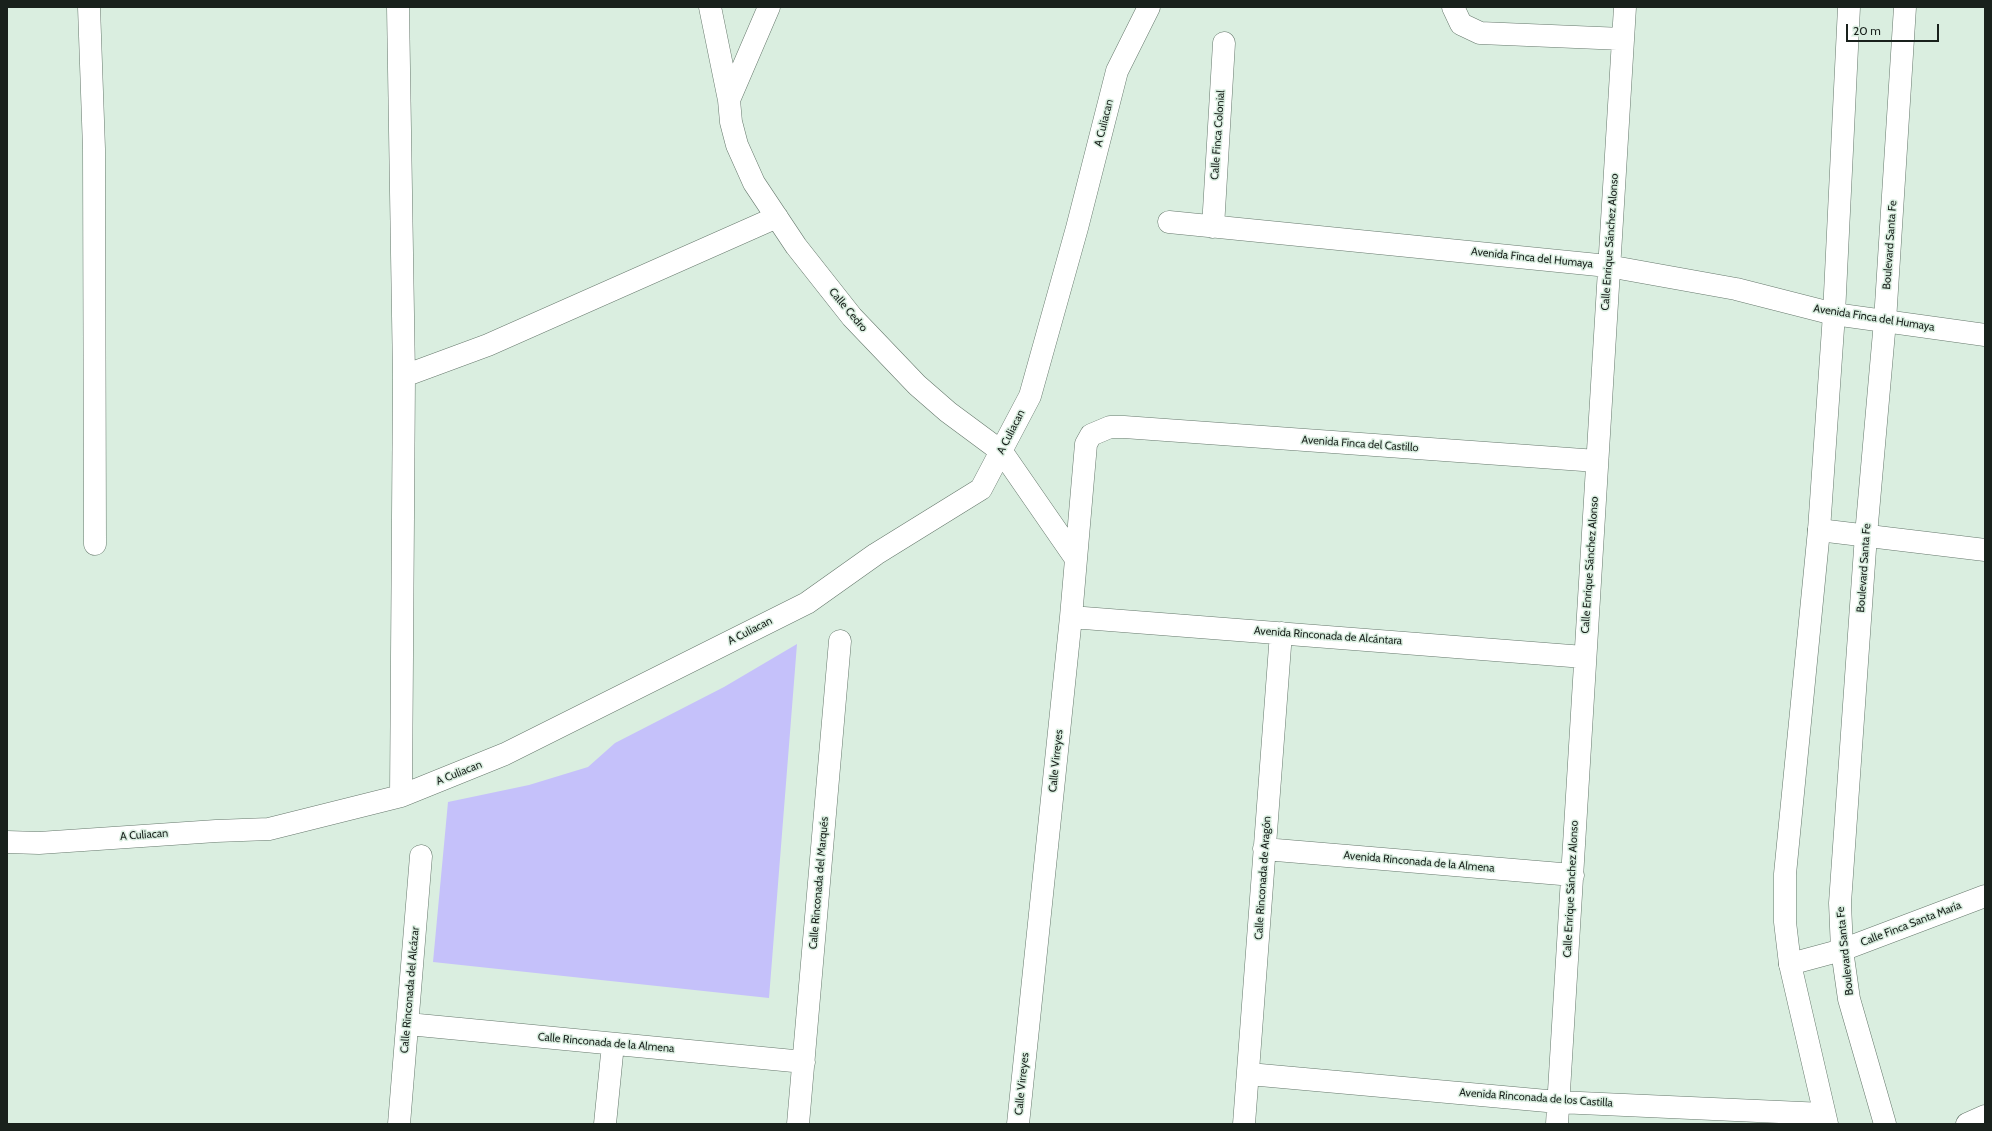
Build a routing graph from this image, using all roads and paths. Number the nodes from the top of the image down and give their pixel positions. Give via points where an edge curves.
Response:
1 (89, 7) edge
2 (398, 7) edge
3 (710, 7) edge
4 (769, 7) edge
5 (1149, 7) edge
6 (1453, 7) edge
7 (1625, 7) edge
8 (1849, 7) edge
9 (1905, 7) edge
10 (1623, 39) junction
11 (1224, 43) dead end
12 (729, 100) junction
13 (777, 216) junction
14 (1170, 222) dead end
15 (1212, 227) junction
16 (1608, 266) junction
17 (1834, 314) junction
18 (1885, 321) junction
19 (1985, 335) edge
20 (404, 376) junction
21 (1124, 427) joint
22 (1002, 452) junction
23 (1597, 461) junction
24 (1819, 530) junction
25 (1866, 535) junction
26 (95, 544) dead end
27 (1985, 550) edge
28 (1076, 559) junction
29 (1071, 617) junction
30 (1281, 633) junction
31 (840, 642) dead end
32 (1584, 657) junction
33 (401, 796) junction
34 (7, 842) edge
35 (1264, 849) junction
36 (421, 856) dead end
37 (1573, 875) junction
38 (1985, 896) edge
39 (1842, 950) junction
40 (1790, 964) junction
41 (408, 1024) junction
42 (613, 1044) junction
43 (804, 1062) junction
44 (1249, 1074) junction
45 (1558, 1102) junction
46 (1985, 1116) edge
47 (1771, 1117) edge
48 (1825, 1119) edge
49 (398, 1124) edge
50 (605, 1124) edge
51 (798, 1124) edge
52 (1018, 1124) edge
53 (1244, 1124) edge
54 (1557, 1124) edge
55 (1885, 1124) edge
56 (1967, 1124) edge

1 - 26 street via 94,149
2 - 20 street
3 - 12 street, Calle Cedro
4 - 12 street
5 - 22 street, A Culiacan via 1117,71 1030,396
6 - 10 street via 1461,24 1480,33
7 - 10 street, Calle Enrique Sánchez Alonso
8 - 17 street
9 - 18 street, Boulevard Santa Fe
10 - 16 street, Calle Enrique Sánchez Alonso
11 - 15 street, Calle Finca Colonial
12 - 13 street, Calle Cedro via 737,145 754,183
13 - 20 street via 488,345
13 - 22 street, Calle Cedro via 796,246 852,316 912,379 948,412
14 - 15 street, Avenida Finca del Humaya
15 - 16 street, Avenida Finca del Humaya
16 - 17 street, Avenida Finca del Humaya via 1736,289
16 - 23 street, Calle Enrique Sánchez Alonso
17 - 18 street, Avenida Finca del Humaya
17 - 24 street
18 - 19 street, Avenida Finca del Humaya
18 - 25 street, Boulevard Santa Fe
20 - 33 street
21 - 23 street, Avenida Finca del Castillo
21 - 28 street, Calle Virreyes via 1100,429 1090,435 1086,444
22 - 28 street, Calle Cedro
22 - 33 street, A Culiacan via 981,489 876,554 807,603 505,754
23 - 32 street, Calle Enrique Sánchez Alonso
24 - 25 street
24 - 40 street via 1786,874 1785,922
25 - 27 street
25 - 39 street, Boulevard Santa Fe via 1840,903
28 - 29 street, Calle Virreyes
29 - 30 street, Avenida Rinconada de Alcántara
29 - 52 street, Calle Virreyes
30 - 32 street, Avenida Rinconada de Alcántara
30 - 35 street, Calle Rinconada de Aragón
31 - 43 street, Calle Rinconada del Marqués
32 - 37 street, Calle Enrique Sánchez Alonso
33 - 34 street, A Culiacan via 269,829 39,843
35 - 37 street, Avenida Rinconada de la Almena
35 - 44 street, Calle Rinconada de Aragón
36 - 41 street, Calle Rinconada del Alcázar
37 - 45 street, Calle Enrique Sánchez Alonso
38 - 39 street, Calle Finca Santa María
39 - 40 street, Calle Finca Santa María
39 - 55 street, Boulevard Santa Fe via 1849,999
40 - 48 street
41 - 42 street, Calle Rinconada de la Almena
41 - 49 street, Calle Rinconada del Alcázar
42 - 43 street, Calle Rinconada de la Almena
42 - 50 street
43 - 51 street, Calle Rinconada del Marqués
44 - 45 street, Avenida Rinconada de los Castilla
44 - 53 street, Calle Rinconada de Aragón
45 - 47 street, Avenida Rinconada de los Castilla
45 - 54 street, Calle Enrique Sánchez Alonso
46 - 56 street
47 - 48 street, Avenida Rinconada de los Castilla

